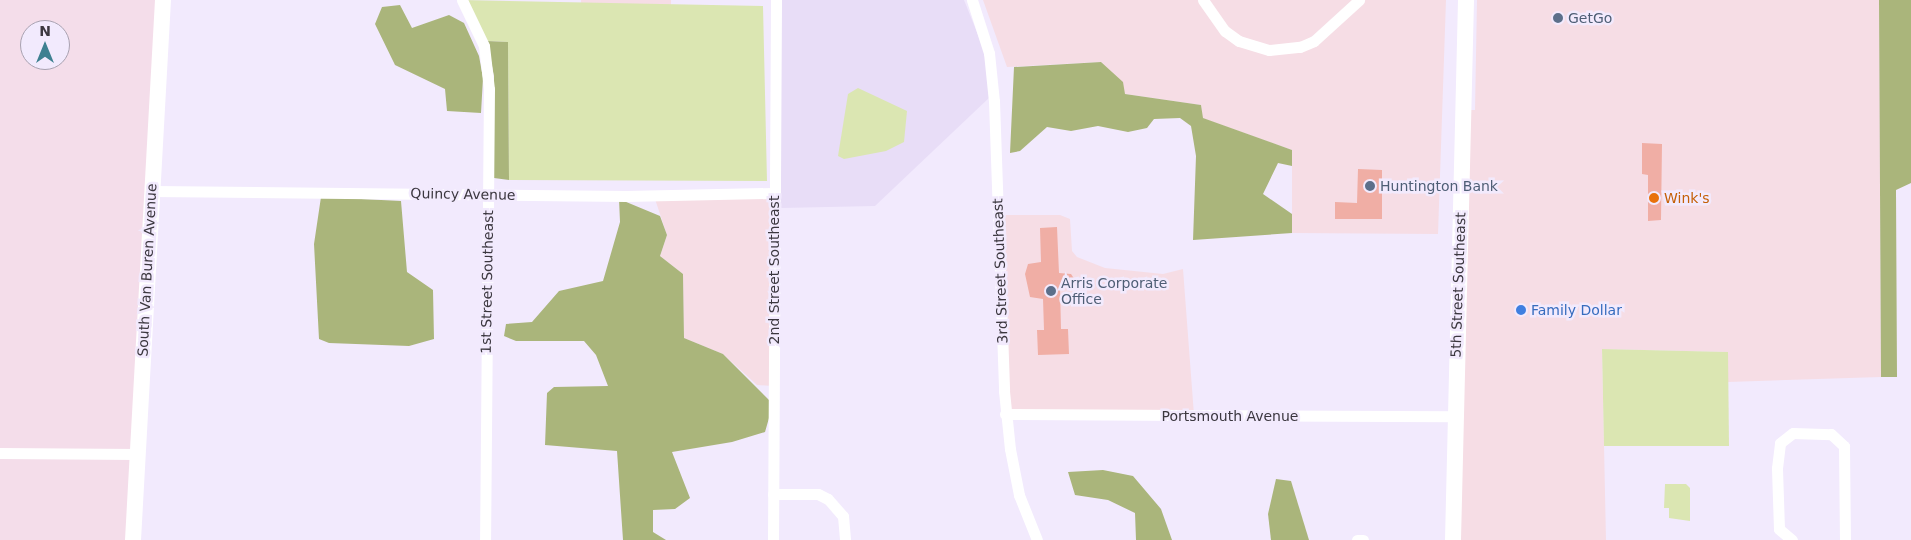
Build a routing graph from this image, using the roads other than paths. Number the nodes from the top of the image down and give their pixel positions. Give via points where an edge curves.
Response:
1 (162, 0) edge
2 (462, 0) edge
3 (776, 0) edge
4 (972, 0) edge
5 (1203, 0) edge
6 (1359, 0) edge
7 (1466, 0) edge
8 (152, 191) junction
9 (775, 193) junction
10 (488, 195) junction
11 (1005, 414) junction
12 (1455, 416) junction
13 (0, 452) edge
14 (137, 454) junction
15 (773, 494) junction
16 (133, 540) edge
17 (485, 540) edge
18 (773, 540) edge
19 (845, 540) edge
20 (1038, 540) edge
21 (1356, 540) edge
22 (1363, 540) edge
23 (1453, 540) edge
24 (1792, 540) edge
25 (1845, 540) edge

1 - 8 main road, South Van Buren Avenue
2 - 10 street, 1st Street Southeast via 478,30 487,62
3 - 9 street, 2nd Street Southeast
4 - 11 street, 3rd Street Southeast via 989,53 994,101
5 - 6 street via 1225,31 1239,40 1269,50 1300,47 1314,40
7 - 12 main road, 5th Street Southeast
8 - 10 street, Quincy Avenue
8 - 14 main road, South Van Buren Avenue
9 - 10 street, Quincy Avenue
9 - 15 street, 2nd Street Southeast
10 - 17 street, 1st Street Southeast
11 - 12 street, Portsmouth Avenue
11 - 20 street, 3rd Street Southeast via 1019,495
12 - 23 main road, 5th Street Southeast
13 - 14 street
14 - 16 main road, South Van Buren Avenue
15 - 18 street, 2nd Street Southeast
15 - 19 street via 818,494 828,499 843,516
21 - 22 street
24 - 25 street via 1779,529 1777,468 1780,444 1793,433 1831,434 1844,446

